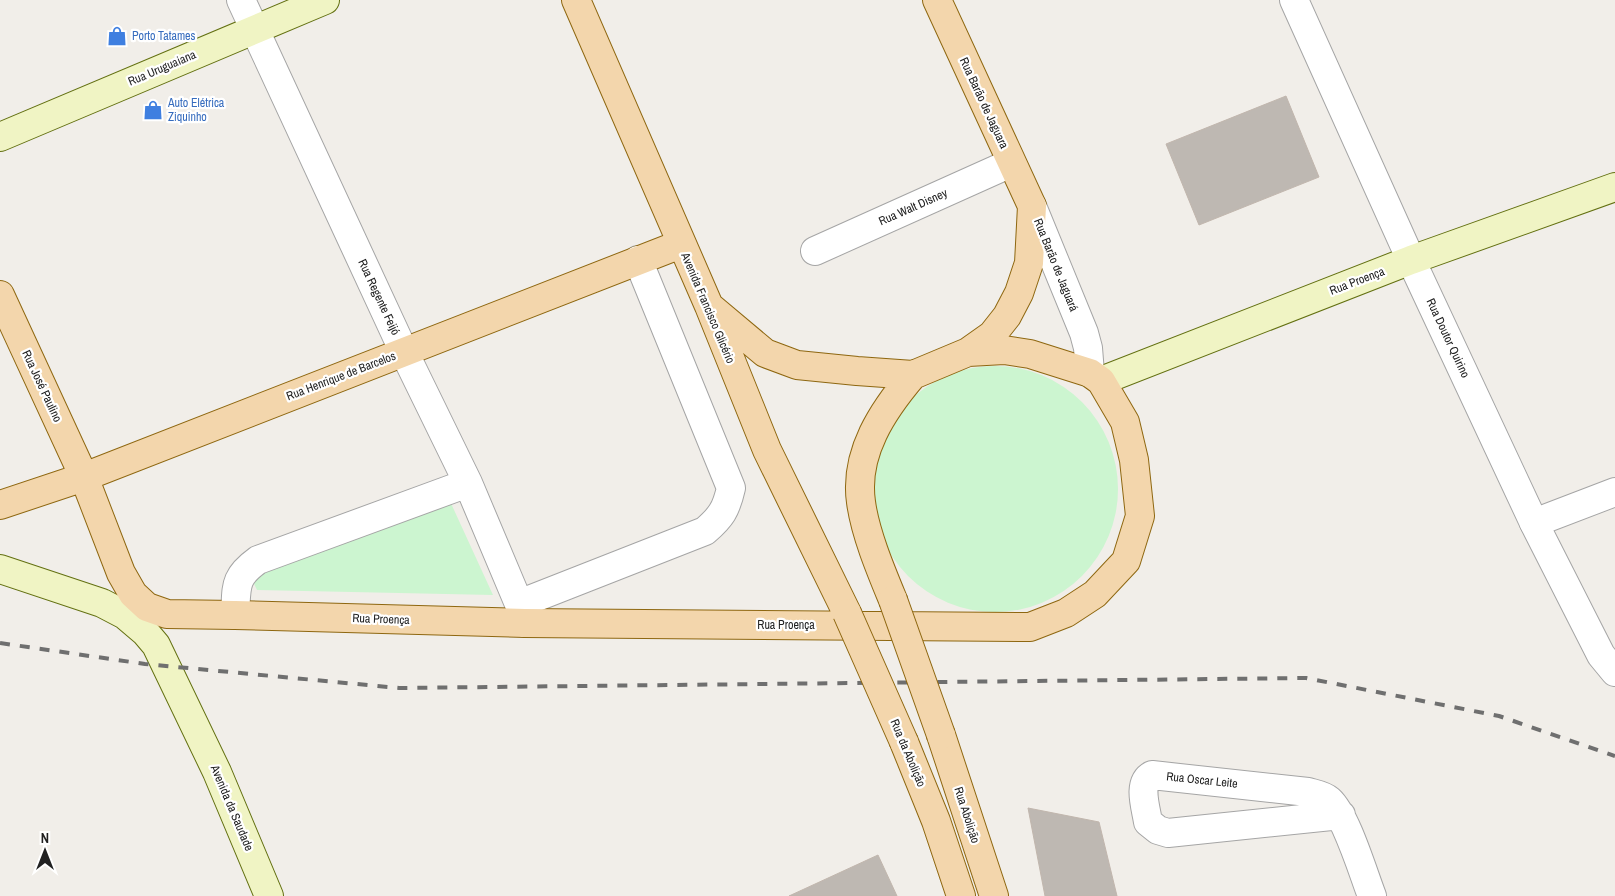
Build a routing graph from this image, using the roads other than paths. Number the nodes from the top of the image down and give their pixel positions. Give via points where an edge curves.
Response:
1 (241, 0) edge
2 (325, 0) edge
3 (576, 0) edge
4 (937, 0) edge
5 (1294, 0) edge
6 (254, 28) junction
7 (0, 136) edge
8 (1011, 163) junction
9 (1615, 187) edge
10 (1032, 206) junction
11 (681, 244) junction
12 (815, 251) dead end
13 (638, 260) junction
14 (1411, 260) junction
15 (0, 295) edge
16 (709, 306) junction
17 (404, 352) junction
18 (968, 352) junction
19 (913, 375) junction
20 (1096, 377) junction
21 (84, 477) junction
22 (468, 484) junction
23 (1615, 492) edge
24 (0, 505) edge
25 (1534, 523) junction
26 (0, 569) edge
27 (846, 613) joint
28 (522, 614) junction
29 (235, 615) junction
30 (1614, 671) edge
31 (1341, 815) junction
32 (269, 896) edge
33 (961, 896) edge
34 (994, 896) edge
35 (1372, 896) edge

1 - 6 street, Rua Regente Feijó
2 - 6 main road, Rua Uruguaiana
3 - 11 main road, Avenida Francisco Glicério
4 - 8 main road, Rua Barão de Jaguara
5 - 14 street, Rua Doutor Quirino
6 - 7 main road, Rua Uruguaiana
6 - 17 street, Rua Regente Feijó
8 - 10 main road, Rua Barão de Jaguara
8 - 12 street, Rua Walt Disney
9 - 14 main road, Rua Proença
10 - 18 main road, Rua Barão de Jaguará via 1029,263 1019,293 992,335
10 - 20 street, Rua Barão de Jaguará via 1084,333
11 - 13 main road, Rua Henrique de Barcelos
11 - 16 main road, Avenida Francisco Glicério
13 - 17 main road, Rua Henrique de Barcelos
13 - 28 street, Rua Proença via 731,488 728,503 720,517 705,531
14 - 20 main road, Rua Proença
14 - 25 street, Rua Doutor Quirino
15 - 21 main road, Rua José Paulino
16 - 19 main road via 765,353 797,365
16 - 27 main road, Avenida Francisco Glicério via 767,450
17 - 21 main road, Rua Henrique de Barcelos
17 - 22 street, Rua Regente Feijó
18 - 19 main road
18 - 20 main road via 1004,350 1030,354
19 - 34 main road, Rua Abolição, bridge via 894,397 869,441 861,473 860,502
20 - 28 main road, Rua Proença via 1125,422 1134,460 1140,516 1126,561 1095,594 1066,613 1030,627
21 - 24 main road, Rua Henrique de Barcelos
21 - 29 main road, Rua Proença via 121,573 133,594 147,607 167,614
22 - 28 street, Rua Regente Feijó
22 - 29 street via 258,560 242,573 237,586
23 - 25 street
25 - 30 street, Rua Doutor Quirino via 1601,655
26 - 32 main road, Avenida da Saudade via 102,603 125,615 156,645 193,720
27 - 33 main road, Rua da Abolição, bridge via 904,742 936,821
28 - 29 main road, Rua Proença
31 - 31 street, Rua Oscar Leite via 1328,799 1308,792 1152,775 1143,785 1148,822 1168,833
31 - 35 street, Rua Oscar Leite

